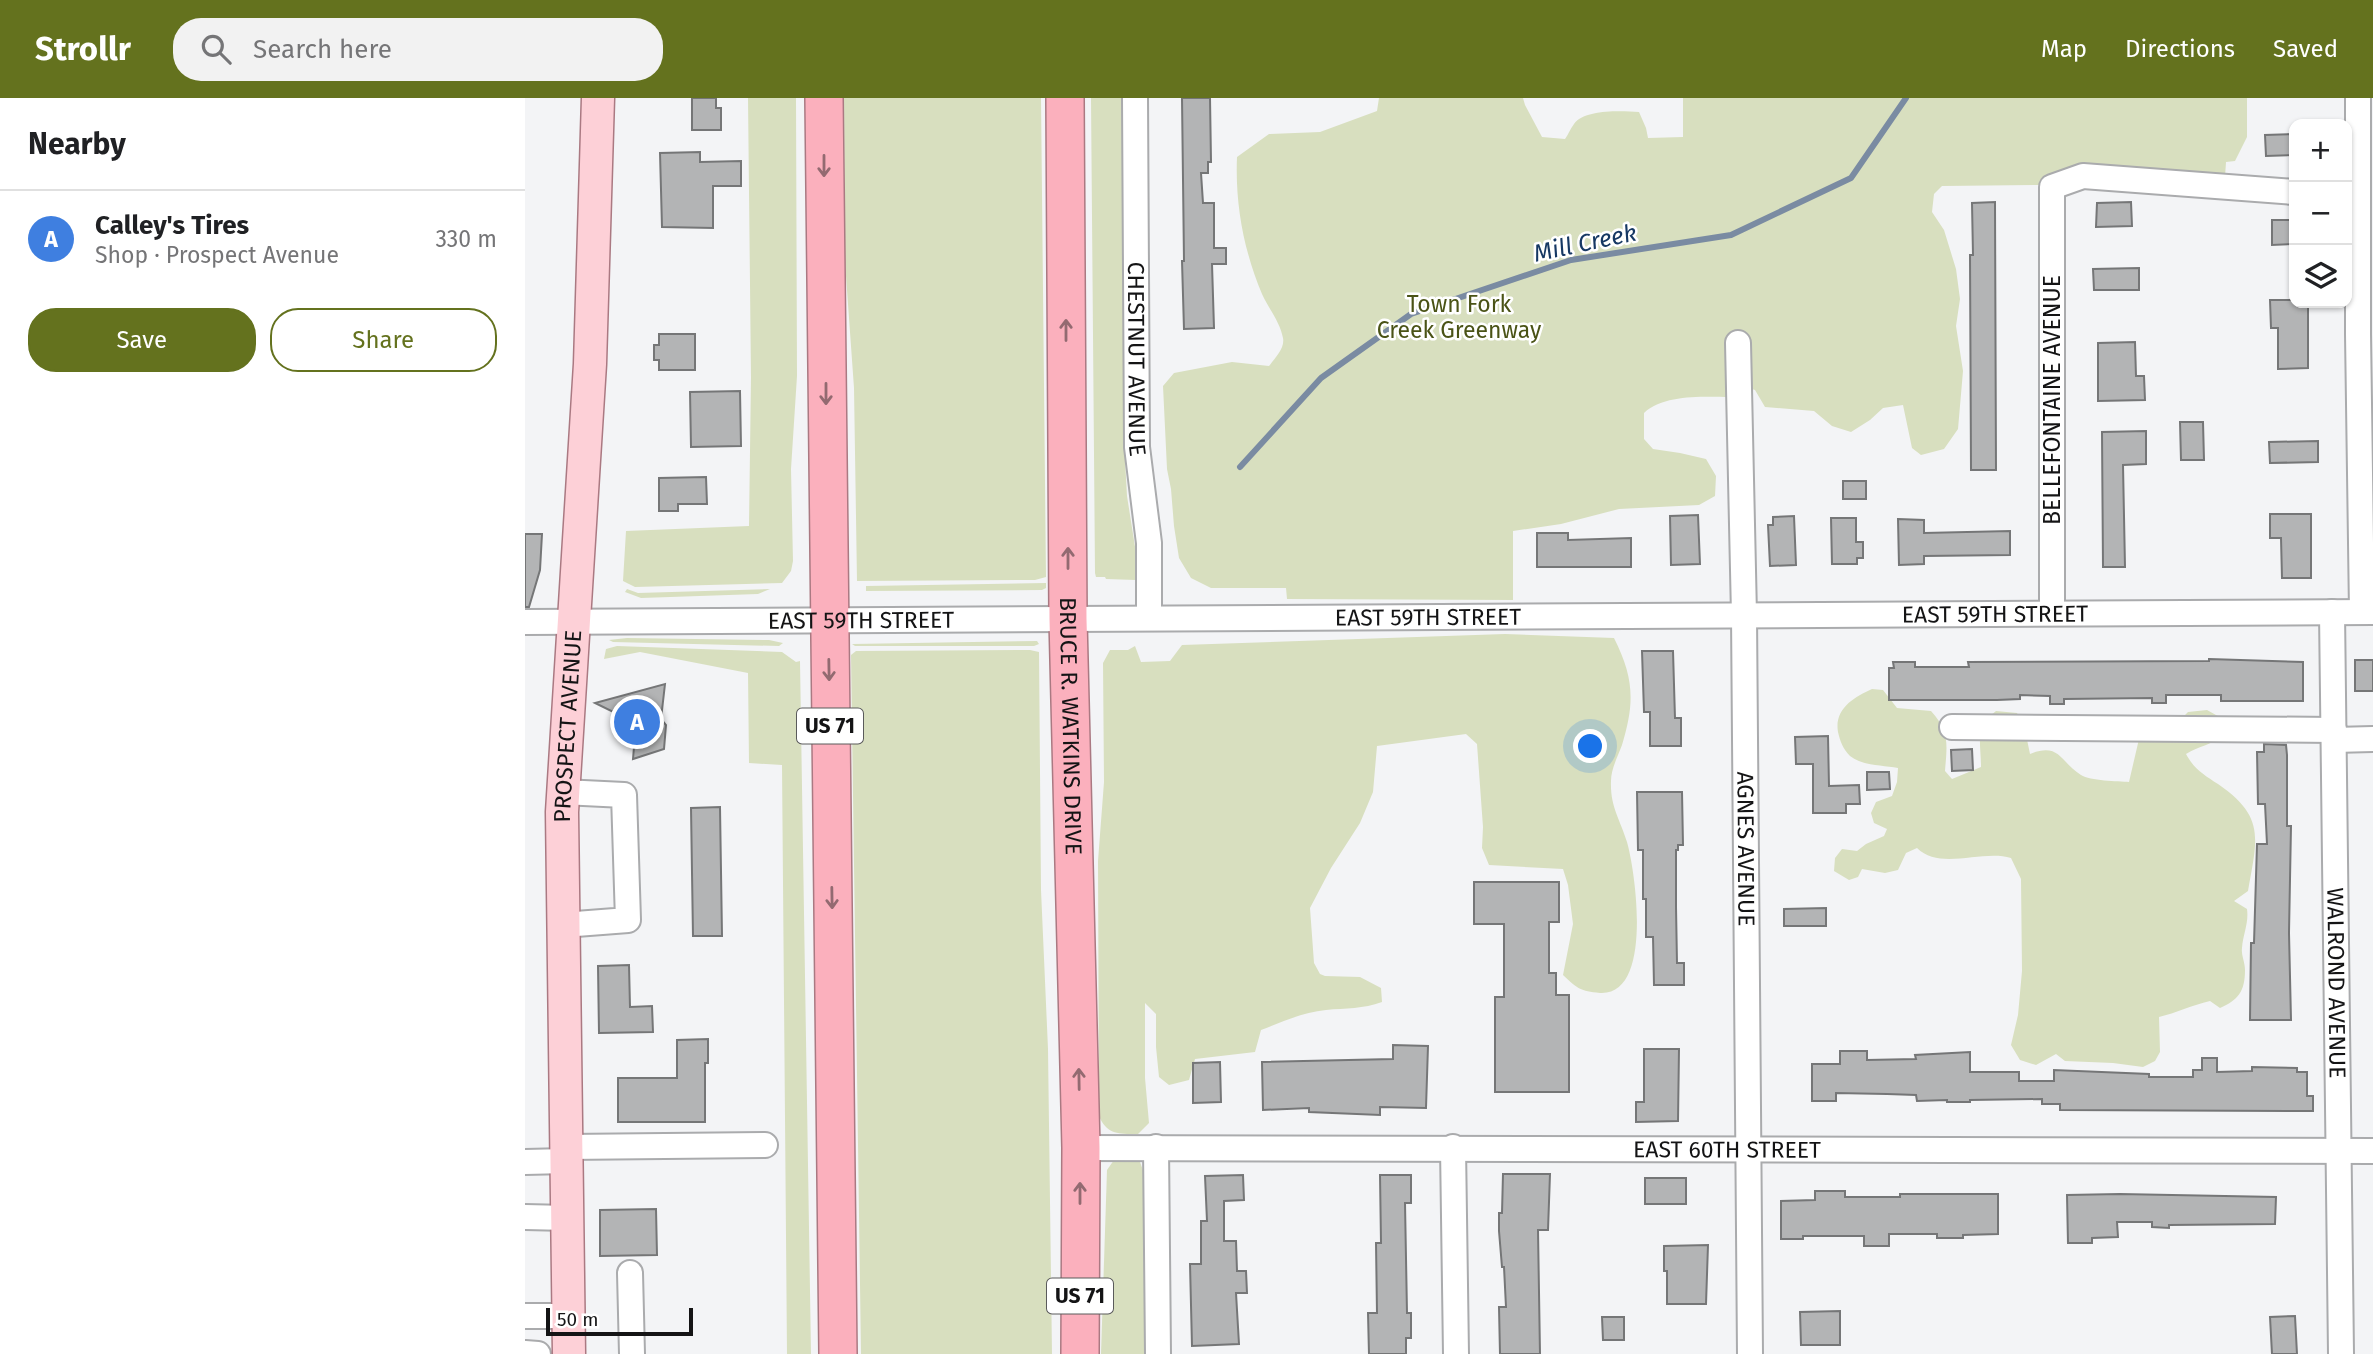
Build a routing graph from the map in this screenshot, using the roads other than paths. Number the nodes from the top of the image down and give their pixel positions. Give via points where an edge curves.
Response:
1 (598, 98) edge
2 (824, 98) edge
3 (1065, 98) edge
4 (1135, 98) edge
5 (2358, 98) edge
6 (2289, 192) edge
7 (2359, 197) edge
8 (1738, 343) dead end
9 (2332, 612) junction
10 (2368, 612) edge
11 (2052, 613) junction
12 (1744, 615) junction
13 (1149, 618) junction
14 (1068, 619) junction
15 (828, 621) junction
16 (525, 622) edge
17 (575, 622) junction
18 (1952, 727) dead end
19 (2334, 735) junction
20 (2373, 739) edge
21 (563, 792) junction
22 (563, 925) junction
23 (765, 1145) dead end
24 (1080, 1147) junction
25 (1156, 1147) junction
26 (1453, 1147) junction
27 (1748, 1148) junction
28 (2338, 1151) junction
29 (2373, 1151) edge
30 (566, 1154) junction
31 (525, 1161) edge
32 (525, 1217) edge
33 (567, 1218) junction
34 (630, 1273) dead end
35 (525, 1316) edge
36 (568, 1316) junction
37 (525, 1353) edge
38 (538, 1354) edge
39 (569, 1354) edge
40 (632, 1354) edge
41 (838, 1354) edge
42 (1080, 1354) edge
43 (1159, 1354) edge
44 (1456, 1354) edge
45 (1749, 1354) edge
46 (2341, 1354) edge

1 - 17 main road, PROSPECT AVENUE via 590,364
2 -> 15 highway, US 71
14 -> 3 highway, BRUCE R. WATKINS DRIVE / US 71
4 - 13 street, CHESTNUT AVENUE via 1137,447 1149,543
5 - 7 street
6 - 11 street, BELLEFONTAINE AVENUE via 2083,176 2052,187
7 - 10 street
8 - 12 street, AGNES AVENUE
9 - 10 street, EAST 59TH STREET
9 - 11 street, EAST 59TH STREET
9 - 19 street, WALROND AVENUE
11 - 12 street, EAST 59TH STREET
12 - 13 street, EAST 59TH STREET
12 - 27 street, AGNES AVENUE
13 - 14 street, EAST 59TH STREET
14 - 15 street, EAST 59TH STREET
24 -> 14 highway, BRUCE R. WATKINS DRIVE / US 71
15 - 17 street, EAST 59TH STREET
15 -> 41 highway, US 71
16 - 17 street, EAST 59TH STREET
17 - 21 main road, PROSPECT AVENUE
18 - 19 street
19 - 20 street
19 - 28 street, WALROND AVENUE
21 - 22 main road, PROSPECT AVENUE
21 - 22 street via 624,795 628,920
22 - 30 main road, PROSPECT AVENUE
23 - 30 street
24 - 25 street, EAST 60TH STREET
42 -> 24 highway, BRUCE R. WATKINS DRIVE / US 71
25 - 26 street, EAST 60TH STREET
25 - 43 street
26 - 27 street, EAST 60TH STREET
26 - 44 street
27 - 28 street, EAST 60TH STREET
27 - 45 street, AGNES AVENUE
28 - 29 street, EAST 60TH STREET
28 - 46 street, WALROND AVENUE
30 - 31 street
30 - 33 main road, PROSPECT AVENUE
32 - 33 street
33 - 36 main road, PROSPECT AVENUE
34 - 40 street
35 - 36 street
36 - 39 main road, PROSPECT AVENUE
37 - 38 street

